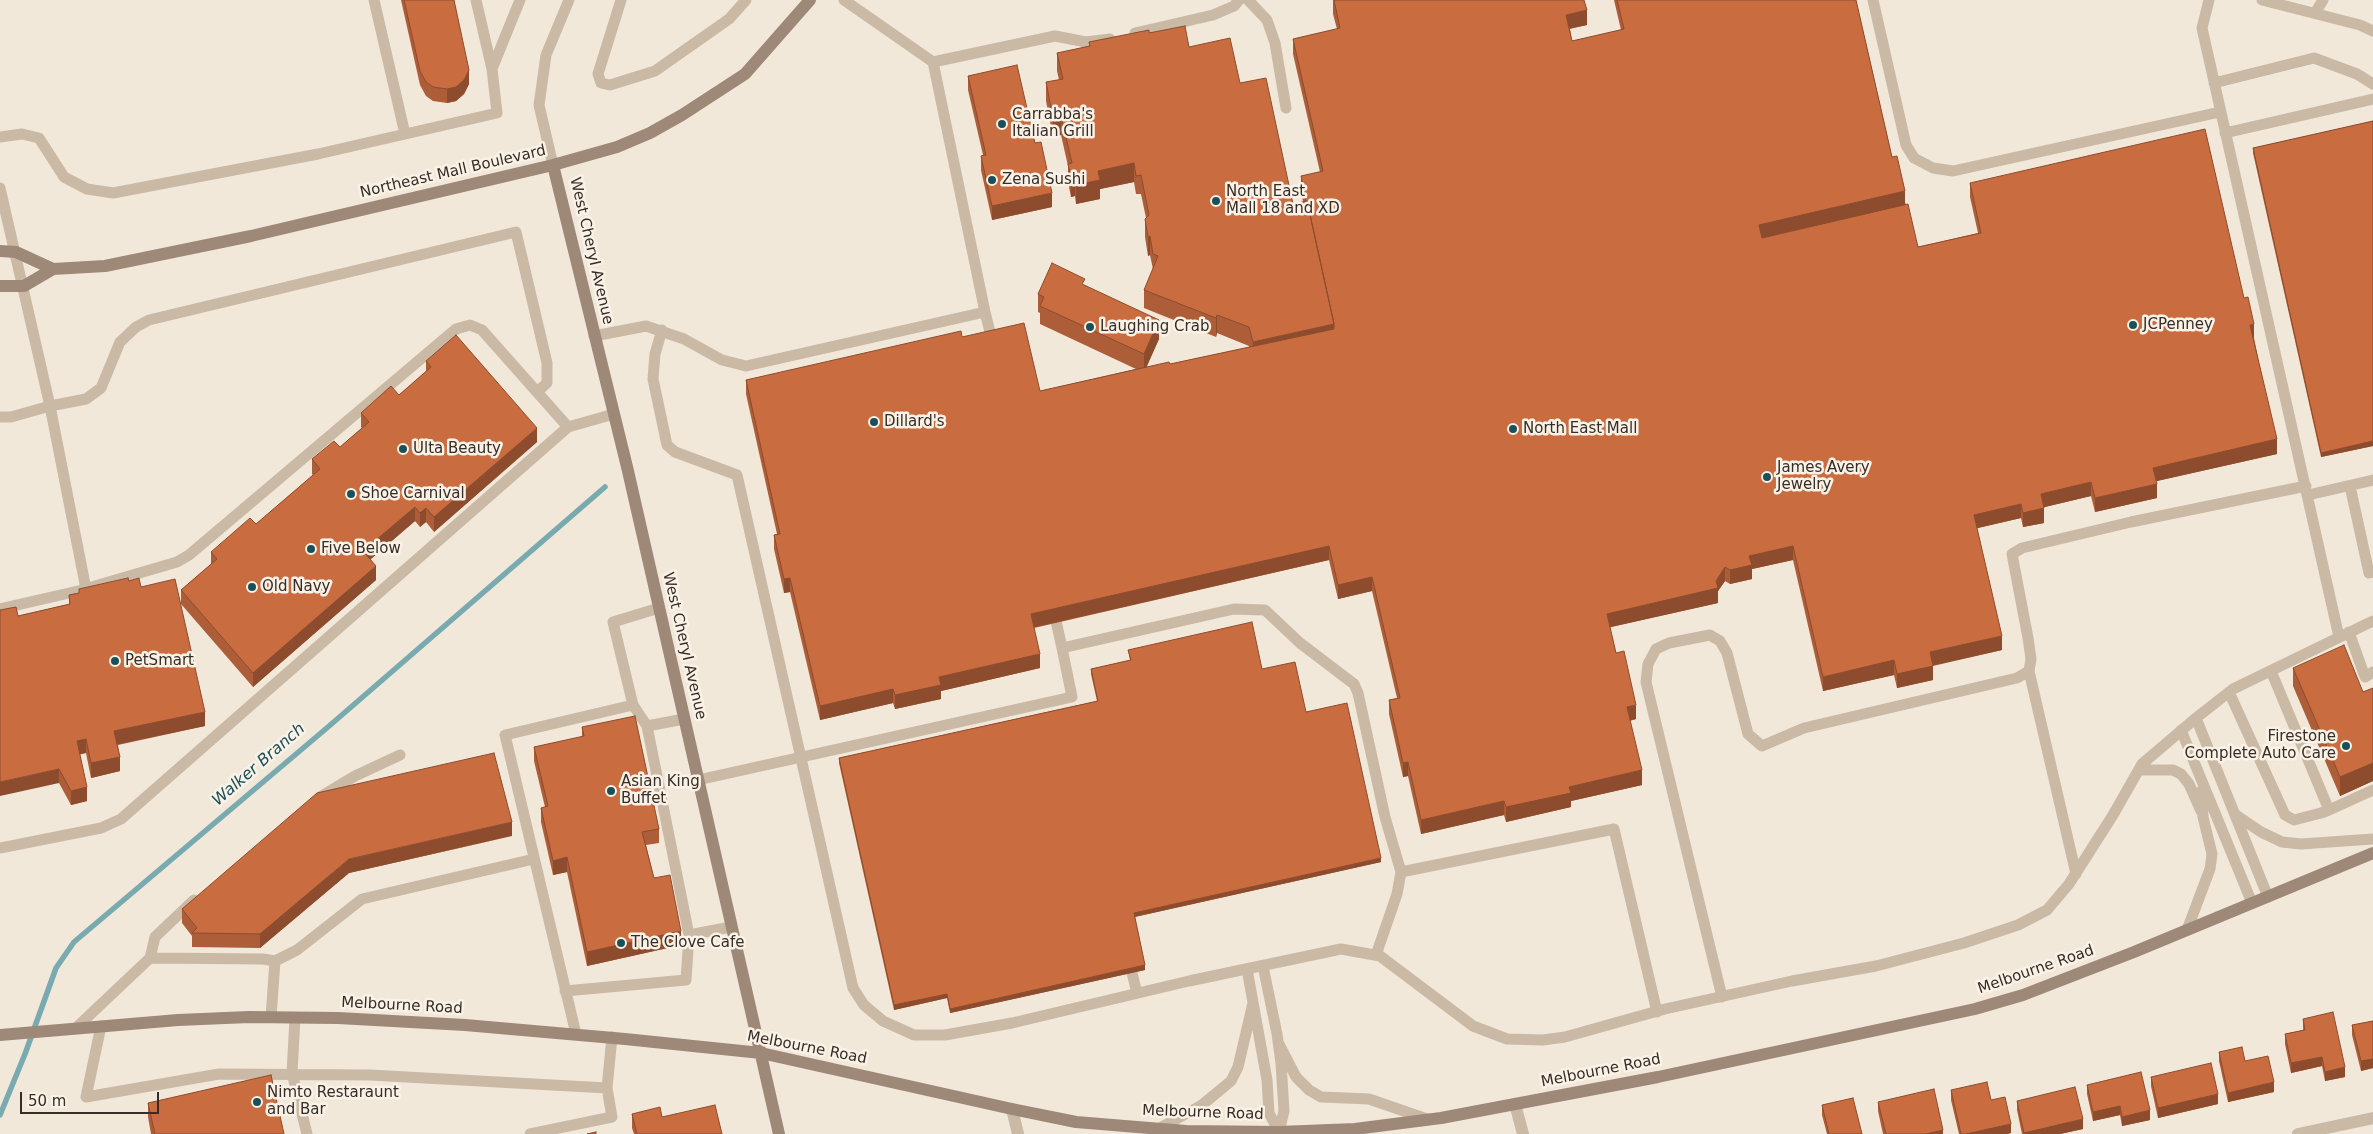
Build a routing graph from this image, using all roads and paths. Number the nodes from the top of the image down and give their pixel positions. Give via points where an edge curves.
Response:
1 (374, 0) edge
2 (476, 0) edge
3 (520, 0) edge
4 (569, 0) edge
5 (621, 0) edge
6 (746, 0) edge
7 (810, 0) edge
8 (844, 0) edge
9 (1239, 0) edge
10 (1248, 0) edge
11 (1873, 0) edge
12 (2209, 0) edge
13 (2262, 0) edge
14 (2323, 0) edge
15 (2275, 2) edge
16 (2315, 13) junction
17 (2373, 31) edge
18 (933, 62) junction
19 (492, 69) junction
20 (2214, 83) junction
21 (2373, 84) edge
22 (2373, 99) edge
23 (1286, 108) dead end
24 (2220, 112) junction
25 (2225, 133) junction
26 (405, 134) junction
27 (0, 137) edge
28 (554, 166) junction
29 (0, 188) edge
30 (0, 251) edge
31 (16, 252) junction
32 (53, 269) junction
33 (0, 286) edge
34 (24, 286) junction
35 (985, 312) junction
36 (662, 330) junction
37 (594, 336) junction
38 (993, 345) edge
39 (537, 392) junction
40 (50, 406) junction
41 (614, 414) junction
42 (0, 417) edge
43 (568, 427) junction
44 (2373, 480) edge
45 (2350, 486) junction
46 (2307, 491) junction
47 (2373, 572) edge
48 (86, 589) junction
49 (659, 608) junction
50 (0, 609) edge
51 (2373, 621) edge
52 (1056, 622) edge
53 (2344, 635) junction
54 (1062, 648) junction
55 (2029, 671) junction
56 (2271, 671) junction
57 (2373, 672) edge
58 (2229, 692) junction
59 (1072, 696) junction
60 (633, 705) junction
61 (1075, 710) edge
62 (2196, 718) junction
63 (684, 719) junction
64 (647, 726) junction
65 (2181, 730) junction
66 (400, 755) dead end
67 (801, 756) junction
68 (2139, 770) junction
69 (698, 780) junction
70 (2202, 781) junction
71 (2373, 790) edge
72 (312, 801) edge
73 (2329, 810) junction
74 (2236, 815) junction
75 (2203, 817) junction
76 (2373, 839) edge
77 (0, 848) edge
78 (2373, 853) edge
79 (534, 859) junction
80 (1401, 872) junction
81 (2076, 874) junction
82 (200, 895) edge
83 (2268, 897) junction
84 (2252, 903) junction
85 (732, 927) junction
86 (2187, 930) junction
87 (689, 935) junction
88 (1376, 955) junction
89 (150, 958) junction
90 (275, 961) junction
91 (1263, 966) junction
92 (1247, 969) junction
93 (1132, 973) edge
94 (565, 991) junction
95 (1137, 993) junction
96 (1722, 997) junction
97 (1253, 1003) junction
98 (1657, 1012) junction
99 (271, 1017) junction
100 (296, 1018) junction
101 (101, 1026) junction
102 (74, 1028) junction
103 (576, 1034) junction
104 (0, 1035) edge
105 (612, 1038) junction
106 (1279, 1044) junction
107 (761, 1053) junction
108 (292, 1073) junction
109 (607, 1088) junction
110 (1515, 1104) junction
111 (1012, 1110) junction
112 (2373, 1118) edge
113 (1427, 1119) junction
114 (1160, 1128) junction
115 (1279, 1133) edge
116 (306, 1134) edge
117 (530, 1134) edge
118 (779, 1134) edge
119 (1018, 1134) edge
120 (1522, 1134) edge
121 (2298, 1134) edge

1 - 26 lane
2 - 19 lane
3 - 19 lane
4 - 28 lane via 546,55 539,105
5 - 6 lane via 598,74 601,83 610,85 655,71 729,19
7 - 28 main road, Northeast Mall Boulevard via 745,74 682,115 617,147
8 - 18 lane
9 - 18 lane via 1234,6 1213,15 1123,36 1086,42 1055,36
10 - 23 lane via 1267,20 1275,43
11 - 24 lane via 1906,145 1914,158 1932,168 1953,171
12 - 20 lane via 2202,28
13 - 15 lane
14 - 16 lane
15 - 16 lane
16 - 17 lane
18 - 35 lane
19 - 26 lane via 497,112
20 - 21 lane via 2314,58 2357,74
20 - 24 lane
22 - 25 lane
24 - 25 lane
25 - 46 lane
26 - 27 lane via 113,193 87,189 64,176 39,138 22,134
28 - 32 main road, Northeast Mall Boulevard via 115,264
28 - 37 main road, West Cheryl Avenue
29 - 31 lane
30 - 31 main road, Northeast Mall Boulevard
31 - 32 main road, Northeast Mall Boulevard
31 - 34 lane
32 - 34 main road, Northeast Mall Boulevard
33 - 34 main road
34 - 40 lane
35 - 36 lane via 746,366 722,360
35 - 38 lane
36 - 37 lane via 646,326
36 - 67 lane via 653,379 667,446 737,476
37 - 41 main road, West Cheryl Avenue
39 - 40 lane via 547,383 547,363 516,232 149,320 120,342 101,388 86,399
39 - 43 lane
39 - 48 lane via 482,330 470,325 456,328 189,555 177,562
40 - 42 lane
40 - 48 lane
41 - 43 lane
41 - 49 main road, West Cheryl Avenue
43 - 77 lane via 121,819 101,828
44 - 45 lane
45 - 46 lane
45 - 47 lane via 2369,573
46 - 53 lane
46 - 55 lane via 2131,522 2022,548 2012,554 2029,645
48 - 50 lane
49 - 60 lane via 613,622
49 - 63 main road, West Cheryl Avenue
51 - 53 lane
52 - 54 lane
53 - 56 lane
53 - 57 lane via 2365,677
54 - 59 lane
54 - 80 lane via 1234,609 1265,610 1300,643 1354,684
55 - 81 lane
55 - 96 lane via 2017,678 1804,728 1762,746 1748,734 1720,641 1710,635 1669,643 1656,649 1648,664 1646,682
56 - 58 lane
56 - 73 lane
58 - 62 lane
58 - 73 lane via 2285,815 2294,820
59 - 61 lane
59 - 67 lane
60 - 64 lane
60 - 79 lane via 506,735
62 - 65 lane
62 - 74 lane
63 - 64 lane
63 - 69 main road, West Cheryl Avenue
64 - 87 lane
65 - 68 lane
65 - 70 lane
66 - 72 lane
67 - 69 lane
67 - 95 lane via 853,988 864,1005 883,1021 914,1035 945,1035
68 - 75 lane via 2172,770 2181,774 2189,784
68 - 81 lane
69 - 85 main road, West Cheryl Avenue
70 - 75 lane
70 - 84 lane
71 - 73 lane
74 - 76 lane via 2282,842 2301,844
74 - 83 lane
75 - 86 lane via 2212,854 2210,869
78 - 83 main road, Melbourne Road
79 - 90 lane via 362,899 297,950
79 - 94 lane
80 - 88 lane via 1397,894
80 - 98 lane via 1614,829
81 - 96 lane via 2046,910 2018,924 1964,943 1876,966
82 - 89 lane via 155,937
83 - 84 main road, Melbourne Road
84 - 86 main road, Melbourne Road
85 - 87 lane
85 - 107 main road, West Cheryl Avenue
86 - 110 main road, Melbourne Road via 2023,995 1975,1008 1658,1077
87 - 94 lane via 686,980
88 - 91 lane via 1341,950
88 - 98 lane via 1473,1026 1507,1039 1565,1037
89 - 90 lane
89 - 102 lane
90 - 99 lane
91 - 92 lane
91 - 106 lane
92 - 95 lane
92 - 97 lane
93 - 95 lane
94 - 103 lane
96 - 98 lane
97 - 114 lane via 1240,1060 1231,1081 1202,1105
97 - 115 lane via 1267,1080 1269,1113
99 - 100 main road, Melbourne Road
99 - 101 main road, Melbourne Road
100 - 103 main road, Melbourne Road
100 - 108 lane
101 - 102 main road, Melbourne Road
101 - 108 lane via 86,1097 219,1074
102 - 104 main road, Melbourne Road
103 - 105 main road, Melbourne Road
105 - 107 main road, Melbourne Road
105 - 109 lane
106 - 113 lane via 1296,1077 1322,1097 1369,1099
106 - 115 lane via 1284,1112
107 - 111 main road, Melbourne Road
107 - 118 main road, West Cheryl Avenue
108 - 109 lane
108 - 116 lane
109 - 117 lane via 612,1117
110 - 113 main road, Melbourne Road
110 - 120 street
111 - 114 main road, Melbourne Road via 1076,1122
111 - 119 street
112 - 121 street
113 - 115 main road, Melbourne Road via 1356,1129
114 - 115 main road, Melbourne Road

